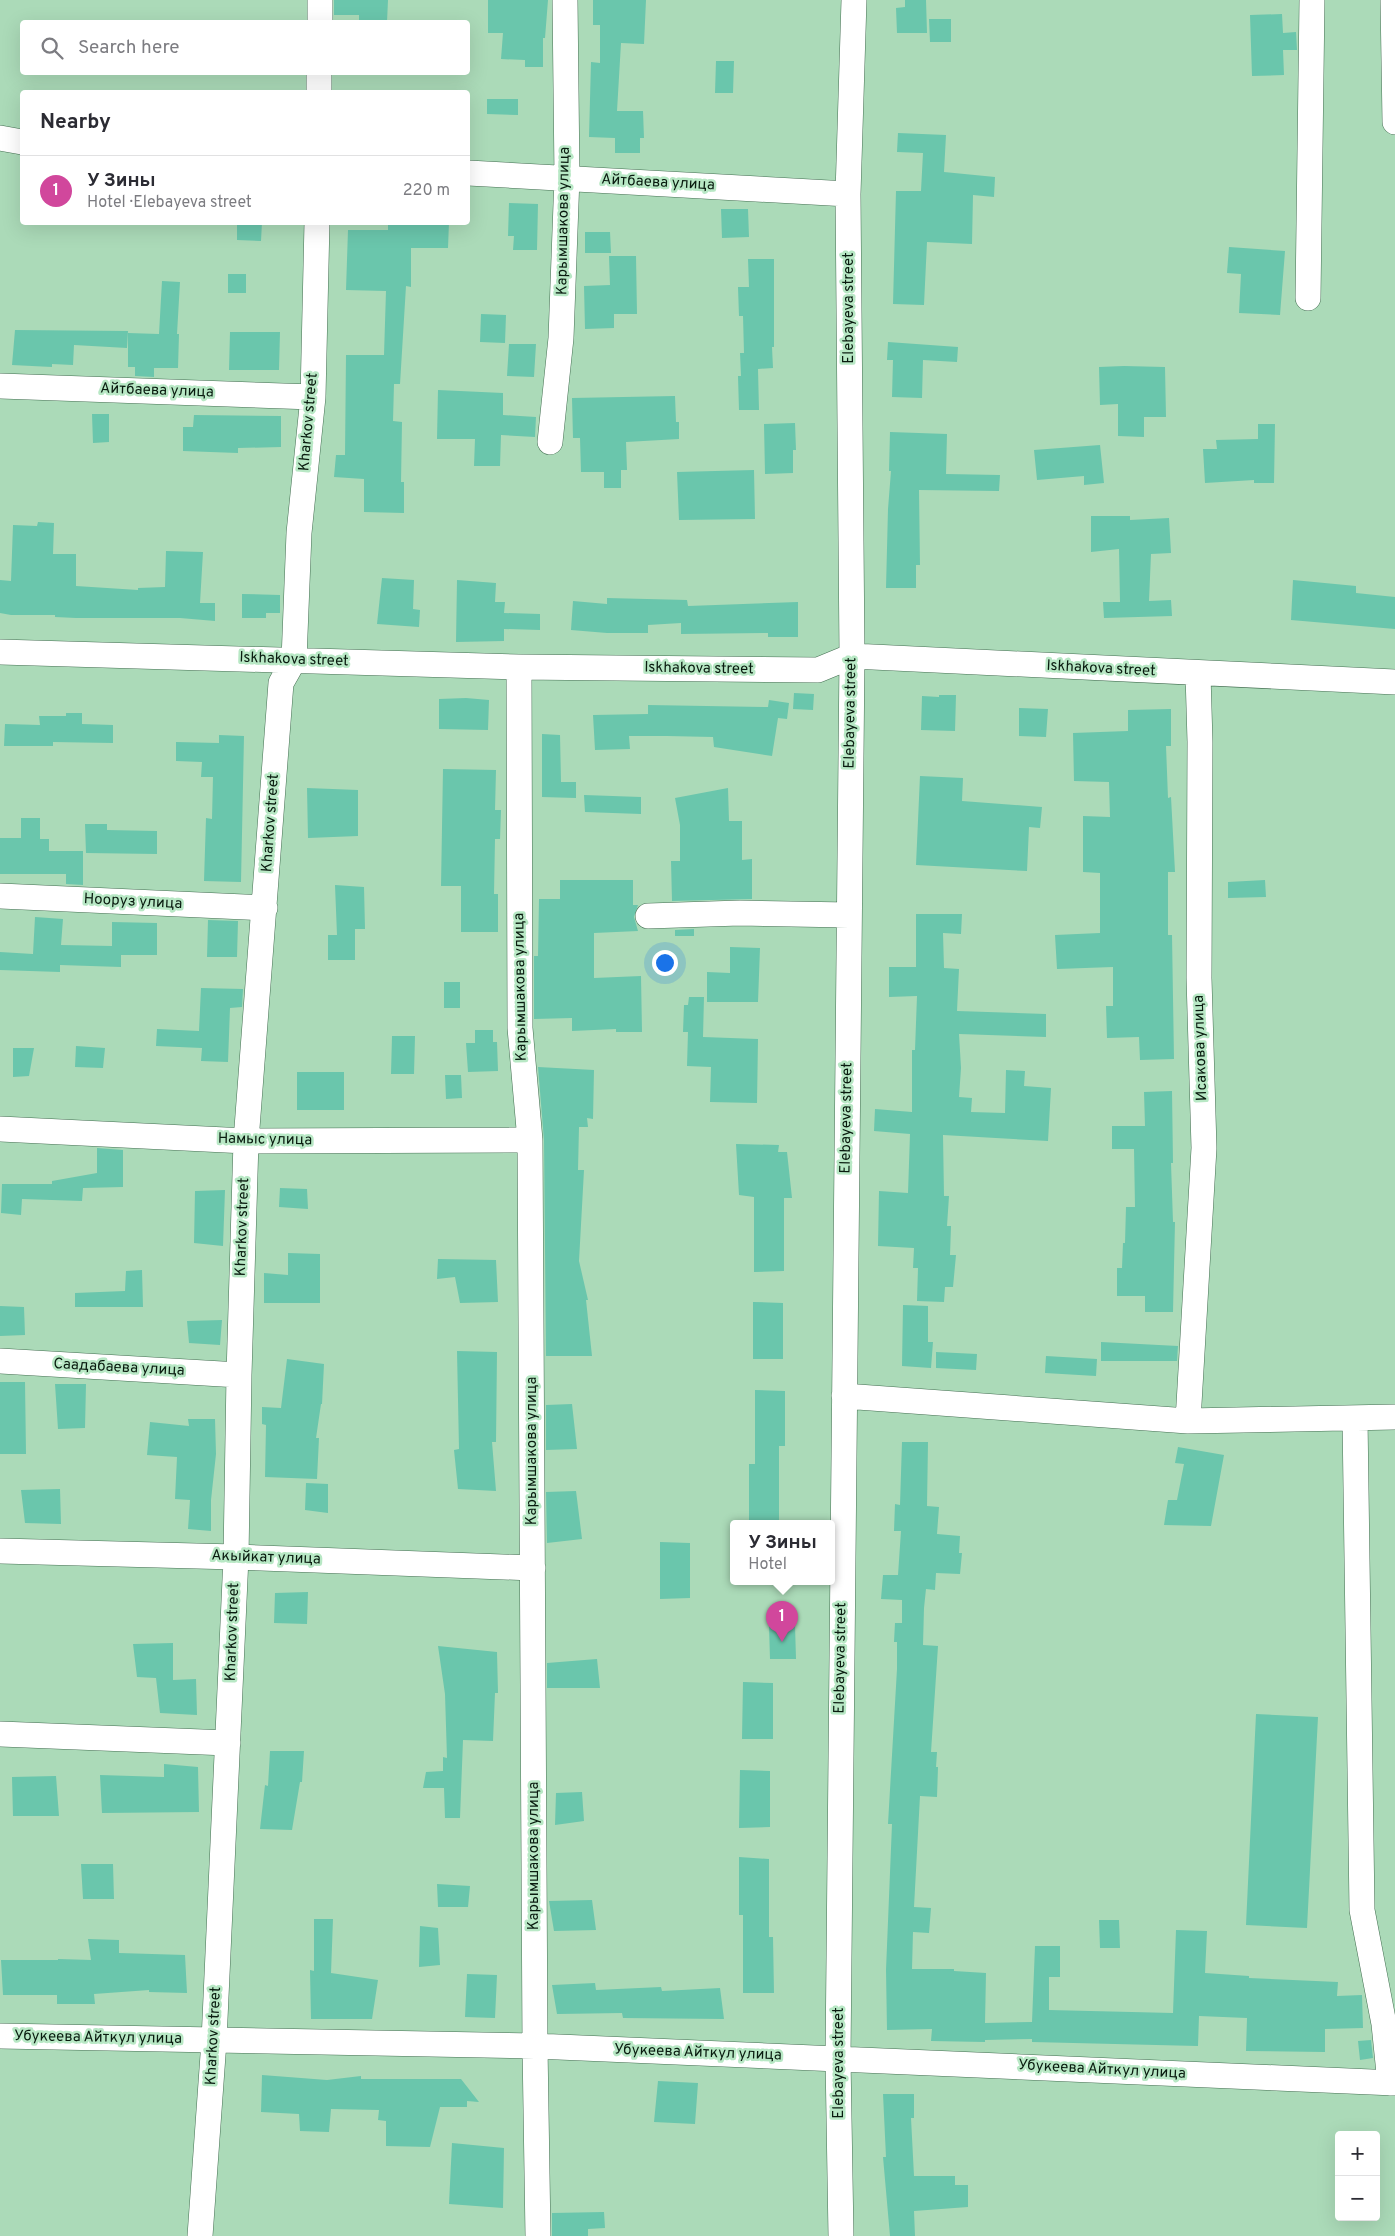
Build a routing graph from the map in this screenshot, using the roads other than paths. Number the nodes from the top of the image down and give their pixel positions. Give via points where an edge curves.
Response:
1 (320, 0) edge
2 (565, 0) edge
3 (854, 0) edge
4 (1312, 0) edge
5 (1393, 0) edge
6 (320, 20) edge
7 (319, 75) edge
8 (319, 90) edge
9 (1395, 122) edge
10 (0, 138) edge
11 (20, 142) edge
12 (470, 173) edge
13 (567, 177) junction
14 (848, 194) junction
15 (317, 225) edge
16 (1308, 298) dead end
17 (0, 386) edge
18 (314, 396) junction
19 (550, 442) dead end
20 (0, 652) edge
21 (852, 656) junction
22 (294, 660) junction
23 (519, 667) junction
24 (1198, 674) junction
25 (1395, 682) edge
26 (0, 896) edge
27 (265, 908) junction
28 (849, 915) junction
29 (648, 916) dead end
30 (0, 1129) edge
31 (530, 1140) junction
32 (246, 1141) junction
33 (0, 1361) edge
34 (239, 1375) junction
35 (844, 1396) junction
36 (1395, 1417) edge
37 (1355, 1418) junction
38 (1188, 1421) junction
39 (0, 1551) edge
40 (236, 1557) junction
41 (533, 1568) junction
42 (0, 1734) edge
43 (228, 1743) junction
44 (0, 2036) edge
45 (214, 2041) junction
46 (535, 2046) junction
47 (838, 2058) junction
48 (1392, 2083) edge
49 (200, 2236) edge
50 (538, 2236) edge
51 (841, 2236) edge

1 - 6 street
2 - 13 street, Карымшакова улица
3 - 14 street, Elebayeva street
4 - 16 street
5 - 9 street
7 - 8 street
10 - 11 street
12 - 13 street, Айтбаева улица
13 - 14 street, Айтбаева улица
13 - 19 street, Карымшакова улица via 561,338
14 - 21 street, Elebayeva street
15 - 18 street, Kharkov street
17 - 18 street, Айтбаева улица
18 - 22 street, Kharkov street via 299,533
20 - 22 street, Iskhakova street
21 - 23 street, Iskhakova street via 818,670
21 - 24 street, Iskhakova street
21 - 28 street, Elebayeva street
22 - 23 street, Iskhakova street
22 - 27 street, Kharkov street via 281,683
23 - 31 street, Карымшакова улица via 520,1028
24 - 25 street, Iskhakova street
24 - 38 street, Исакова улица via 1199,978 1204,1148
26 - 27 street, Нооруз улица
27 - 32 street, Kharkov street
28 - 29 street via 740,913
28 - 35 street, Elebayeva street
30 - 32 street, Намыс улица
31 - 32 street, Намыс улица
31 - 41 street, Карымшакова улица
32 - 34 street, Kharkov street
33 - 34 street, Саадабаева улица
34 - 40 street, Kharkov street
35 - 38 street
35 - 47 street, Elebayeva street
36 - 37 street
37 - 38 street
37 - 48 street via 1362,1910
39 - 40 street, Акыйкат улица
40 - 41 street, Акыйкат улица
40 - 43 street, Kharkov street
41 - 46 street, Карымшакова улица
42 - 43 street
43 - 45 street, Kharkov street
44 - 45 street, Убукеева Айткул улица
45 - 46 street, Убукеева Айткул улица
45 - 49 street, Kharkov street
46 - 47 street, Убукеева Айткул улица
46 - 50 street, Карымшакова улица
47 - 48 street, Убукеева Айткул улица
47 - 51 street, Elebayeva street

